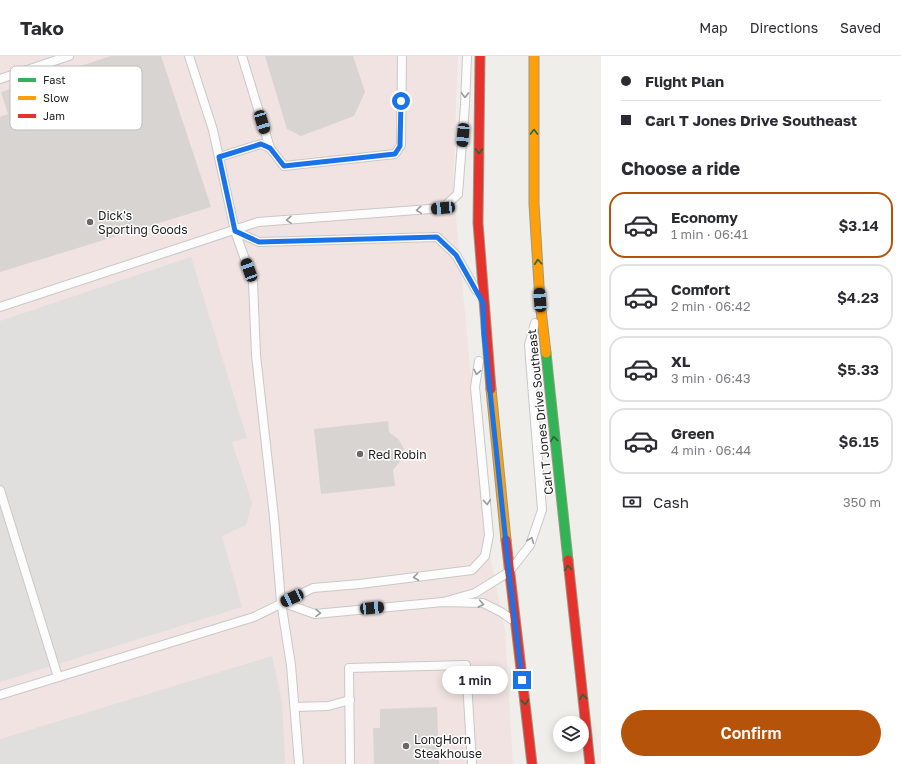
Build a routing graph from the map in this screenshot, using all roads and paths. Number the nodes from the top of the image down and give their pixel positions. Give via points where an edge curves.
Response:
1 (69, 56) edge
2 (189, 56) edge
3 (242, 56) edge
4 (402, 56) edge
5 (467, 56) edge
6 (480, 56) edge
7 (534, 56) edge
8 (40, 66) edge
9 (10, 77) edge
10 (0, 80) edge
11 (270, 148) junction
12 (219, 157) junction
13 (235, 231) junction
14 (540, 300) junction
15 (483, 303) junction
16 (0, 307) edge
17 (484, 334) junction
18 (0, 490) edge
19 (509, 572) junction
20 (281, 602) junction
21 (443, 602) junction
22 (515, 622) junction
23 (58, 677) junction
24 (0, 695) edge
25 (350, 700) junction
26 (295, 707) junction
27 (299, 764) edge
28 (350, 764) edge
29 (472, 764) edge
30 (532, 764) edge
31 (590, 764) edge

1 - 8 lane
2 - 12 lane
3 - 11 lane
4 - 11 lane via 400,146 395,154 284,166
5 -> 13 lane via 458,194 443,208 258,222
6 -> 15 main road via 478,223
14 -> 7 main road, Carl T Jones Drive Southeast via 534,204
9 - 10 lane
11 - 12 lane via 261,144
12 - 13 lane
13 - 15 lane via 259,242 437,237 456,255
13 - 16 lane
13 - 20 lane via 254,282 256,355
19 -> 14 lane via 530,545 542,510 529,345
31 -> 14 main road, Carl T Jones Drive Southeast
15 - 17 main road
17 - 19 main road
17 -> 20 lane via 475,387 489,535 485,556 472,570 313,588
18 - 23 lane
19 - 21 lane via 476,593
19 - 22 main road
20 -> 21 lane via 315,614
20 - 23 lane via 254,617
20 - 26 lane via 292,665
21 -> 22 lane via 483,603
22 -> 30 main road
23 - 24 lane
25 - 26 lane via 328,706
25 - 28 lane
25 - 29 lane via 349,668 466,665
26 - 27 lane

